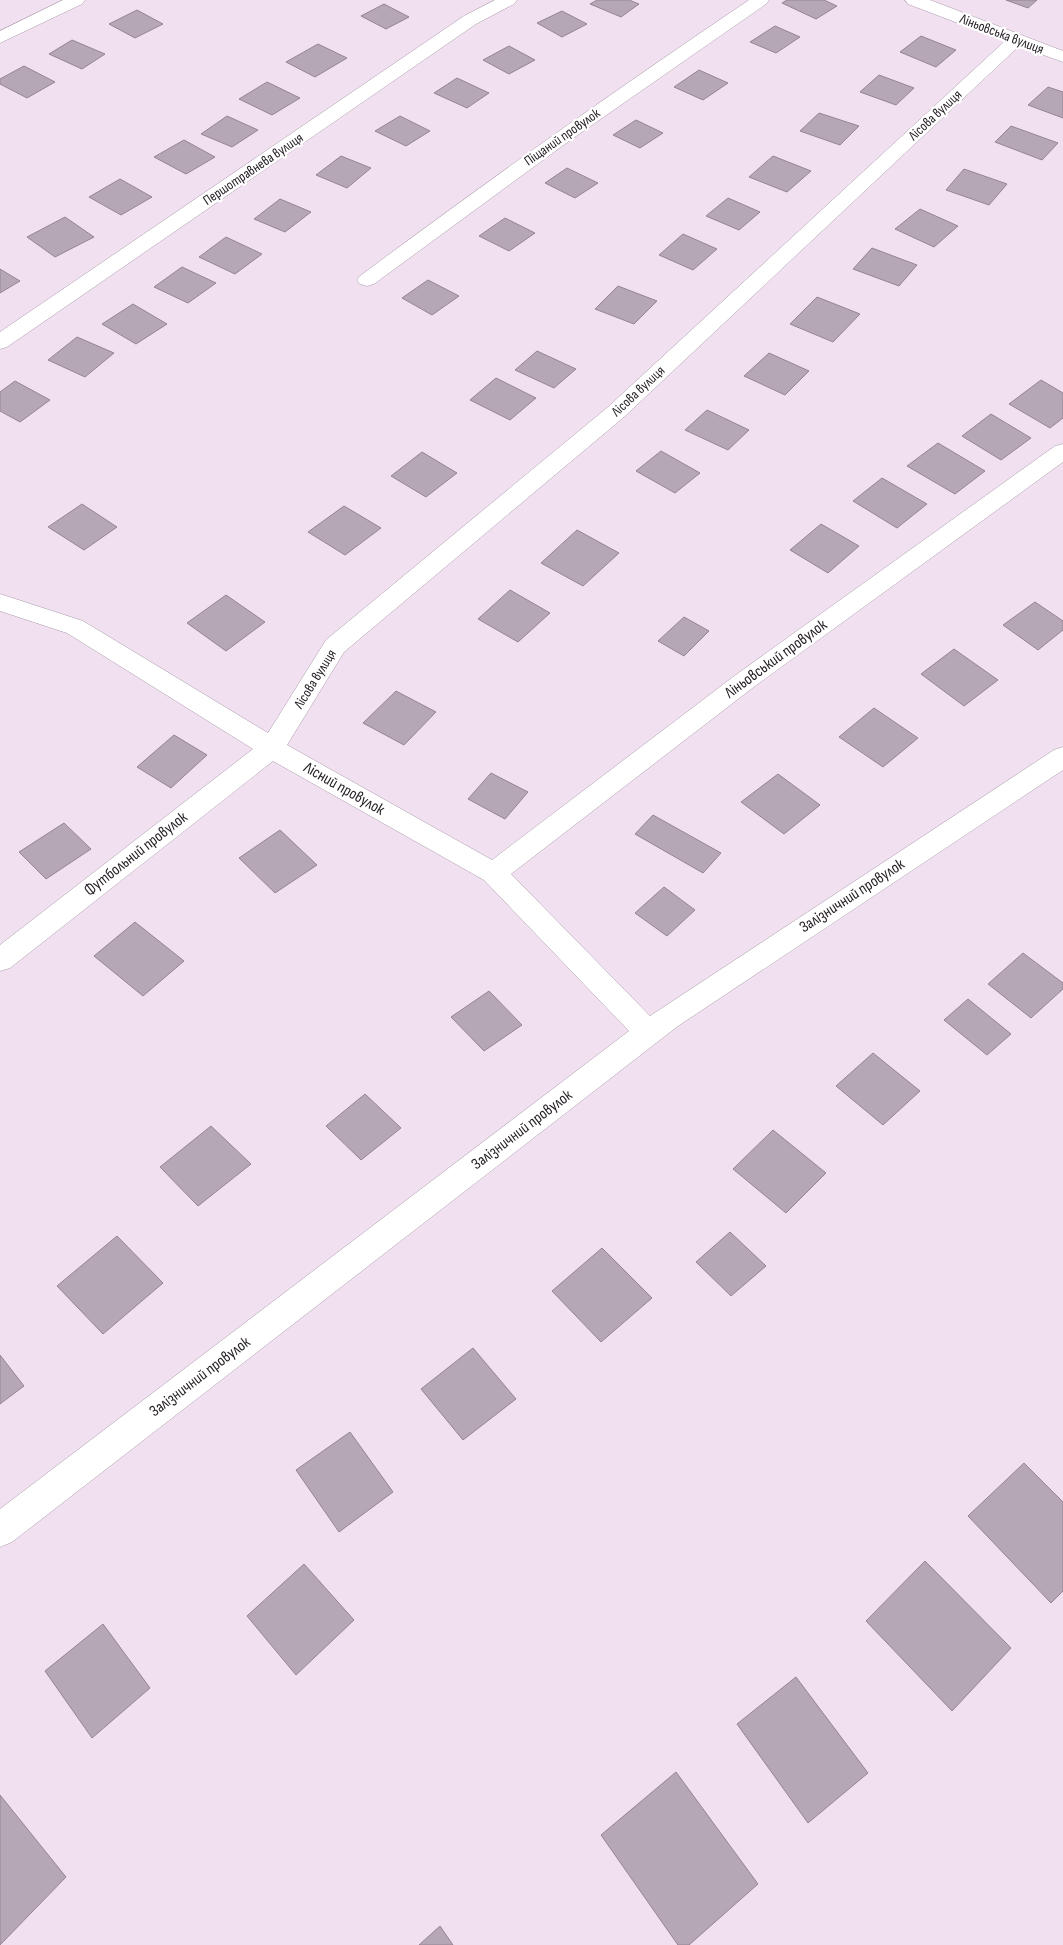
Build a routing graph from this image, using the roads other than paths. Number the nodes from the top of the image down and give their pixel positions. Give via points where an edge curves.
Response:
1 (76, 0) edge
2 (508, 0) edge
3 (760, 0) edge
4 (914, 0) edge
5 (0, 38) edge
6 (1017, 39) junction
7 (1063, 57) edge
8 (368, 280) dead end
9 (0, 342) edge
10 (1063, 450) edge
11 (0, 602) edge
12 (272, 748) junction
13 (1063, 757) edge
14 (493, 874) junction
15 (0, 960) edge
16 (649, 1033) junction
17 (0, 1530) edge

1 - 5 street
2 - 9 street, Першотравнева вулиця via 470,20
3 - 8 street, Піщаний провулок via 579,124
4 - 6 street, Ліньовська вулиця
6 - 7 street, Ліньовська вулиця
6 - 12 street, Лісова вулиця via 616,412 335,646
10 - 14 street, Ліньовський провулок via 746,680
11 - 12 street, Лісний провулок via 75,627
12 - 14 street, Лісний провулок
12 - 15 street, Футбольний провулок
13 - 16 street, Залізничний провулок
14 - 16 street, Лісний провулок
16 - 17 street, Залізничний провулок

